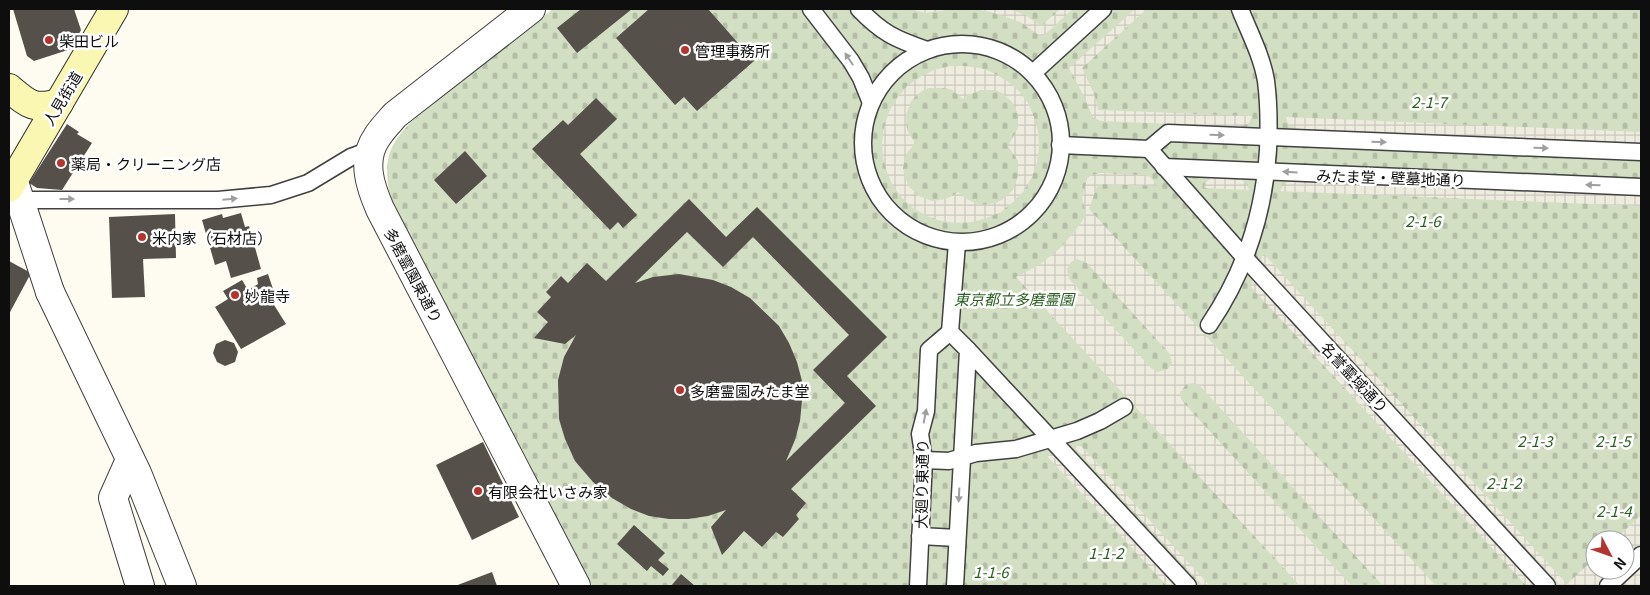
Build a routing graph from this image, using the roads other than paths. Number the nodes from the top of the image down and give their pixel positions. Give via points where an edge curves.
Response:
1 (114, 9) edge
2 (531, 9) edge
3 (811, 9) edge
4 (859, 9) edge
5 (1103, 9) edge
6 (1240, 9) edge
7 (927, 50) junction
8 (1033, 73) junction
9 (9, 88) edge
10 (59, 103) junction
11 (870, 103) junction
12 (1268, 137) junction
13 (1060, 145) junction
14 (1149, 149) junction
15 (370, 150) junction
16 (1641, 152) edge
17 (1164, 167) junction
18 (1267, 171) junction
19 (12, 182) edge
20 (1641, 187) edge
21 (957, 243) junction
22 (1245, 258) junction
23 (1209, 325) dead end
24 (950, 332) junction
25 (968, 350) junction
26 (1124, 407) dead end
27 (1052, 439) junction
28 (961, 458) junction
29 (130, 460) junction
30 (924, 460) junction
31 (920, 536) junction
32 (957, 538) junction
33 (1641, 556) edge
34 (140, 586) edge
35 (182, 586) edge
36 (576, 586) edge
37 (918, 586) edge
38 (955, 586) edge
39 (1188, 586) edge
40 (1547, 586) edge
41 (1608, 586) edge

1 - 10 main road, 人見街道
2 - 15 street, 多磨霊園東通り via 395,115
11 -> 3 lane via 851,61
4 - 7 lane via 898,40
5 - 8 lane
6 - 12 lane via 1265,79
7 - 8 lane via 964,43 983,46 1019,61
7 - 11 lane via 893,71
8 - 13 lane via 1055,107 1060,125
9 - 10 main road via 33,105 43,107
10 - 19 main road, 人見街道
11 - 21 lane via 862,141 868,180 878,197 904,225 922,235
14 -> 12 lane via 1168,133
12 -> 16 lane
12 - 18 lane
13 - 14 lane
13 - 21 lane via 1059,165 1053,183 1030,216 997,236
14 - 17 lane
19 -> 15 lane via 218,200 271,195 308,183 351,157
15 - 36 street, 多磨霊園東通り via 371,188 380,209
17 - 18 lane, みたま堂・壁墓地通り
17 - 22 lane, 名誉霊域通り
20 -> 18 lane, みたま堂・壁墓地通り
18 - 22 lane via 1259,218
19 - 29 street via 50,292
21 - 24 lane
22 - 23 lane via 1224,303
22 - 40 lane, 名誉霊域通り
24 - 25 lane
30 -> 24 lane, 大廻り東通り via 920,434 926,411 929,350
25 - 27 lane
25 - 28 lane
26 - 27 lane via 1100,421
27 - 28 lane
27 - 39 lane
28 - 30 lane
28 -> 32 lane
29 - 34 street via 113,498
29 - 35 street
30 - 31 lane, 大廻り東通り
31 - 32 lane
31 - 37 lane, 大廻り東通り
32 - 38 lane
33 - 41 lane

